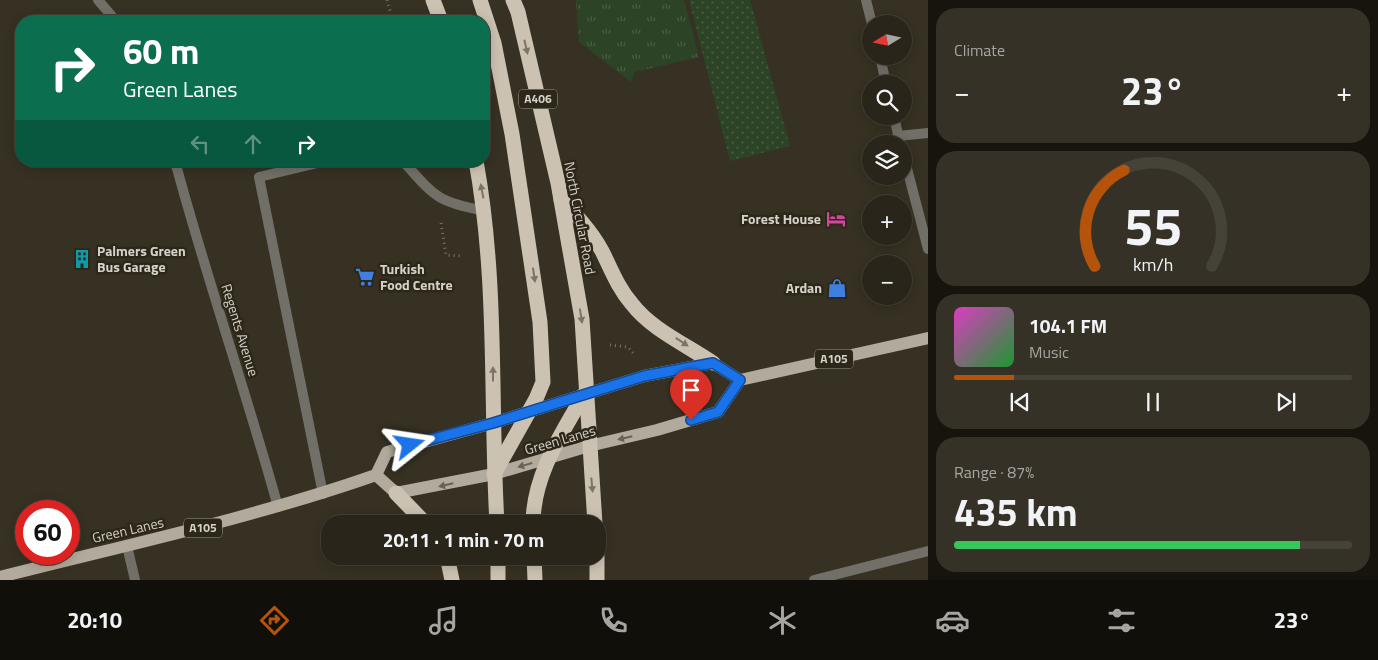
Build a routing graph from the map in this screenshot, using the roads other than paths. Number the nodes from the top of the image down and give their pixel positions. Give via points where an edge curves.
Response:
1 (98, 0) edge
2 (433, 0) edge
3 (480, 0) edge
4 (513, 0) edge
5 (866, 0) edge
6 (111, 15) edge
7 (439, 15) edge
8 (485, 15) edge
9 (870, 15) edge
10 (490, 31) edge
11 (928, 132) edge
12 (912, 136) edge
13 (177, 167) edge
14 (301, 167) edge
15 (409, 167) edge
16 (477, 167) edge
17 (911, 185) edge
18 (561, 200) junction
19 (485, 211) junction
20 (928, 249) edge
21 (928, 338) edge
22 (713, 363) junction
23 (740, 380) junction
24 (585, 393) junction
25 (528, 412) junction
26 (493, 423) junction
27 (589, 446) junction
28 (548, 458) junction
29 (494, 474) junction
30 (376, 475) junction
31 (396, 493) junction
32 (323, 494) junction
33 (278, 507) junction
34 (417, 515) edge
35 (496, 515) edge
36 (534, 515) edge
37 (594, 515) edge
38 (127, 546) junction
39 (928, 551) edge
40 (449, 565) edge
41 (498, 565) edge
42 (534, 565) edge
43 (597, 565) edge
44 (0, 577) edge
45 (135, 580) edge
46 (452, 580) edge
47 (498, 580) edge
48 (535, 580) edge
49 (598, 580) edge
50 (814, 580) edge

1 - 6 street
2 - 7 highway
3 -> 8 highway, A406
4 -> 18 highway, North Circular Road / A406
5 - 9 street
10 -> 25 highway, A406 via 512,134 540,322 543,382
11 - 12 street
13 - 33 street, Regents Avenue
14 - 32 street via 259,177
15 - 19 street via 437,198 453,205
19 -> 16 highway
17 - 20 street
18 -> 22 highway via 584,223 632,305 650,322
18 -> 24 highway, North Circular Road / A406 via 582,318
26 -> 19 highway via 491,274
21 - 23 main road, A105
22 - 23 main road
22 - 24 main road via 644,376
23 -> 27 main road, Green Lanes via 718,412
24 - 25 main road
24 - 27 highway, North Circular Road / A406
24 - 28 highway, A406
25 - 26 main road
25 - 29 highway, A406
26 - 29 highway
26 - 30 main road via 387,452
27 - 28 main road, Green Lanes
27 -> 37 highway, A406
28 -> 29 main road, Green Lanes
28 - 36 highway, A406
29 -> 31 main road, Green Lanes
29 - 35 highway
30 - 31 main road
30 - 32 main road, Green Lanes / A105
31 - 34 highway
32 - 33 main road, Green Lanes / A105
33 - 38 main road, Green Lanes / A105
38 - 44 main road, Green Lanes / A105
38 - 45 street
39 - 50 street
40 - 46 highway
41 - 47 highway
42 - 48 highway
43 - 49 highway

